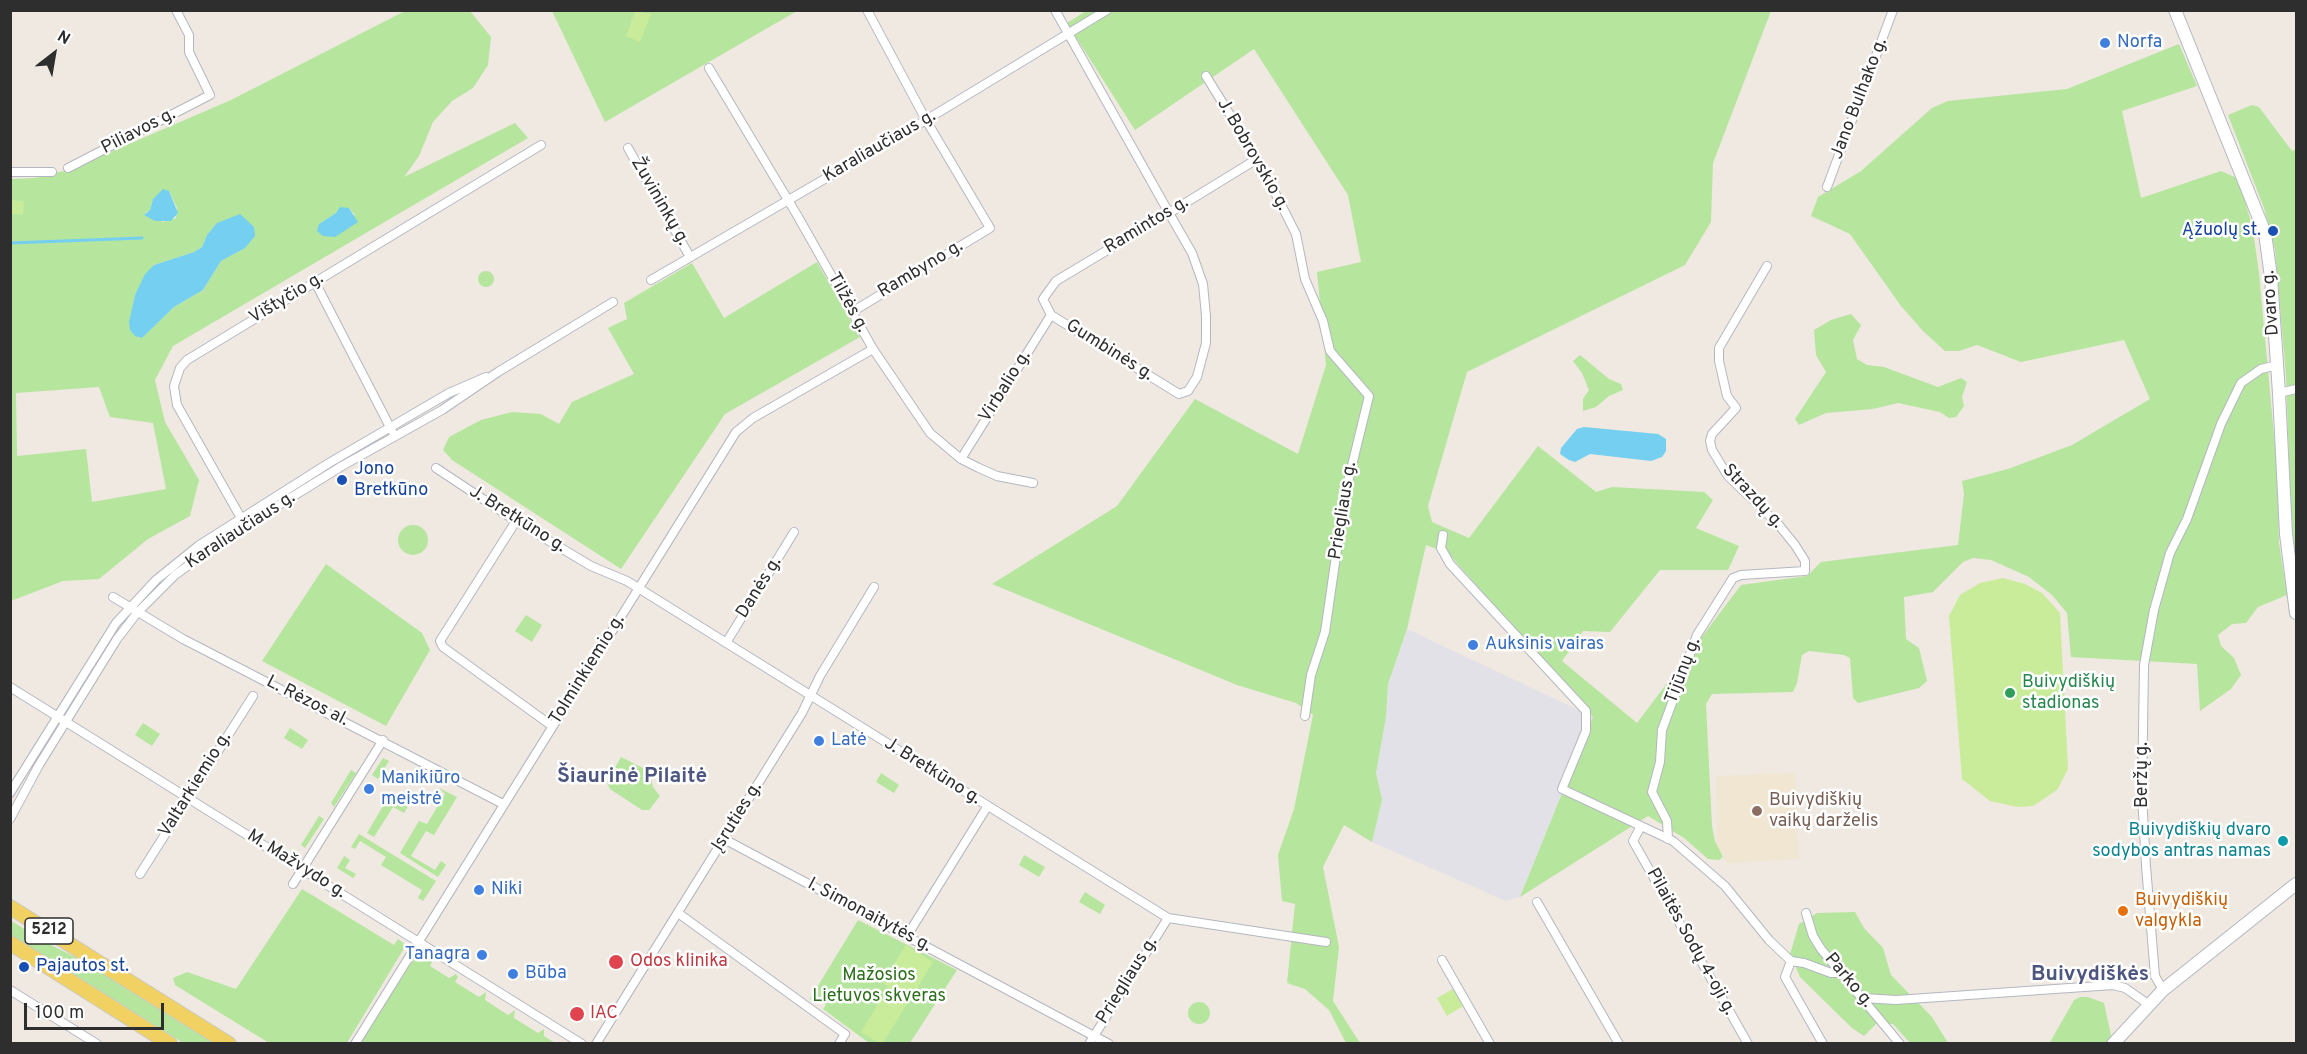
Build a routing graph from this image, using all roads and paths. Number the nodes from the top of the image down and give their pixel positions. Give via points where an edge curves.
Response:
1 (176, 10) edge
2 (867, 10) edge
3 (1054, 10) edge
4 (1107, 10) edge
5 (1893, 10) edge
6 (2175, 10) edge
7 (1067, 33) junction
8 (710, 68) dead end
9 (1206, 76) dead end
10 (926, 120) junction
11 (541, 145) dead end
12 (628, 148) dead end
13 (1257, 159) junction
14 (68, 168) dead end
15 (10, 172) edge
16 (51, 172) dead end
17 (1827, 187) dead end
18 (788, 201) junction
19 (1169, 213) junction
20 (690, 257) junction
21 (1767, 266) dead end
22 (651, 280) dead end
23 (315, 282) junction
24 (1042, 299) joint
25 (614, 302) dead end
26 (852, 312) junction
27 (1051, 315) junction
28 (1323, 321) joint
29 (873, 349) junction
30 (2277, 365) junction
31 (2296, 389) edge
32 (2279, 393) junction
33 (393, 431) junction
34 (961, 459) junction
35 (436, 468) dead end
36 (1033, 483) dead end
37 (241, 518) junction
38 (516, 521) junction
39 (794, 532) dead end
40 (1443, 535) dead end
41 (1805, 570) joint
42 (874, 587) dead end
43 (639, 588) junction
44 (113, 597) dead end
45 (128, 608) junction
46 (137, 613) junction
47 (2296, 613) edge
48 (726, 643) junction
49 (10, 687) edge
50 (253, 696) dead end
51 (810, 696) junction
52 (1305, 716) dead end
53 (62, 719) junction
54 (552, 726) junction
55 (383, 740) junction
56 (10, 793) edge
57 (188, 798) junction
58 (503, 804) junction
59 (987, 807) junction
60 (10, 819) edge
61 (1641, 826) junction
62 (724, 839) junction
63 (1668, 839) junction
64 (302, 869) junction
65 (140, 874) dead end
66 (293, 884) dead end
67 (2296, 884) edge
68 (1537, 902) dead end
69 (10, 907) edge
70 (678, 913) junction
71 (1806, 913) dead end
72 (1168, 918) junction
73 (907, 936) junction
74 (418, 942) junction
75 (1326, 942) dead end
76 (10, 943) edge
77 (1442, 960) dead end
78 (1791, 961) junction
79 (1841, 973) junction
80 (10, 990) edge
81 (2163, 990) junction
82 (1863, 998) junction
83 (2148, 1004) junction
84 (1094, 1035) junction
85 (97, 1044) edge
86 (170, 1044) edge
87 (229, 1044) edge
88 (355, 1044) edge
89 (582, 1044) edge
90 (596, 1044) edge
91 (839, 1044) edge
92 (1089, 1044) edge
93 (1109, 1044) edge
94 (1490, 1044) edge
95 (1619, 1044) edge
96 (1748, 1044) edge
97 (1823, 1044) edge
98 (1900, 1044) edge
99 (2113, 1044) edge

1 - 14 street, Piliavos g. via 189,35 189,52 210,95
2 - 10 street
3 - 7 street
4 - 7 street, Karaliaučiaus g.
5 - 17 street, Jano Bulhako g.
6 - 30 main road, Dvaro g. via 2265,233
7 - 10 street, Karaliaučiaus g.
7 - 19 street
8 - 18 street, Tilžės g.
9 - 13 street, J. Bobrovskio g.
10 - 18 street, Karaliaučiaus g.
10 - 26 street, Rambyno g. via 990,228
11 - 23 street, Vištyčio g.
12 - 20 street, Žuvininkų g.
13 - 19 street, Ramintos g.
13 - 28 street, J. Bobrovskio g. via 1296,234 1305,279
15 - 16 street
18 - 20 street, Karaliaučiaus g.
18 - 26 street, Tilžės g.
19 - 24 street, Ramintos g. via 1056,281
19 - 27 street, Gumbinės g. via 1192,253 1203,284 1206,343 1197,377 1185,394 1179,394
20 - 22 street, Karaliaučiaus g.
21 - 41 street, Strazdų g. via 1719,348 1727,396 1736,408 1710,441 1728,476 1795,545
23 - 33 street
23 - 37 street, Vištyčio g. via 194,354 177,376 177,405
24 - 27 street, Gumbinės g.
25 - 33 street, Karaliaučiaus g. via 498,372 455,390
26 - 29 street, Tilžės g.
27 - 34 street, Virbalio g.
28 - 52 street, Priegliaus g. via 1330,351 1369,396 1348,483 1325,632 1311,675
29 - 34 street, Tilžės g. via 930,433
29 - 43 street, Tolminkiemio g. via 739,428
30 - 32 main road, Dvaro g.
30 - 81 street, Beržų g. via 2261,369 2241,383 2220,423 2187,519 2170,553 2154,610 2144,665 2142,796 2155,976
31 - 32 street
32 - 47 main road, Dvaro g. via 2286,534
33 - 37 street, Karaliaučiaus g.
33 - 46 street, Karaliaučiaus g. via 199,555
34 - 36 street, Tilžės g. via 997,476
35 - 38 street, J. Bretkūno g.
37 - 45 street, Karaliaučiaus g. via 183,557
38 - 43 street, J. Bretkūno g. via 591,566
38 - 54 street via 441,638 443,647
39 - 48 street, Danės g.
40 - 61 street via 1441,548 1450,564 1586,711 1586,731 1562,789
41 - 63 street, Tijūnų g. via 1733,578 1697,635 1662,730 1660,762 1652,792 1666,820
42 - 51 street, Įsruties g.
43 - 48 street, J. Bretkūno g.
43 - 54 street, Tolminkiemio g.
44 - 45 street, L. Rėzos al.
45 - 46 street, L. Rėzos al.
45 - 53 street, Karaliaučiaus g.
46 - 53 street, Karaliaučiaus g.
46 - 55 street, L. Rėzos al.
48 - 51 street, J. Bretkūno g.
49 - 53 street, M. Mažvydo g.
50 - 57 street, Valtarkiemio g.
51 - 59 street, J. Bretkūno g.
51 - 62 street, Įsruties g.
53 - 56 street, Karaliaučiaus g.
53 - 57 street, M. Mažvydo g.
53 - 60 street, Karaliaučiaus g.
54 - 58 street, Tolminkiemio g.
55 - 58 street, L. Rėzos al.
55 - 64 street
57 - 64 street, M. Mažvydo g.
57 - 65 street, Valtarkiemio g.
58 - 74 street, Tolminkiemio g.
59 - 72 street, J. Bretkūno g.
59 - 73 street
61 - 63 street
61 - 96 street, Pilaitės Sodų 4-oji g. via 1633,841
62 - 70 street, Įsruties g.
62 - 73 street, I. Simonaitytės g.
63 - 78 street via 1725,886
64 - 66 street
64 - 74 street, M. Mažvydo g.
67 - 81 main road
68 - 95 street
69 - 87 main road, 5212
70 - 90 street, Įsruties g.
70 - 91 street via 845,1035
71 - 79 street, Parko g. via 1813,936
72 - 75 street, J. Bretkūno g.
72 - 84 street, Priegliaus g.
73 - 84 street, I. Simonaitytės g.
74 - 88 street, Tolminkiemio g.
74 - 89 street, M. Mažvydo g.
76 - 86 main road, 5212
77 - 94 street
78 - 79 street via 1831,974
78 - 97 street via 1785,977
79 - 82 street, Parko g.
80 - 85 street
81 - 83 main road
82 - 83 street via 1896,1000 2113,986 2125,988
82 - 98 street, Parko g.
83 - 99 main road
84 - 92 street, Priegliaus g.
84 - 93 street, I. Simonaitytės g.

